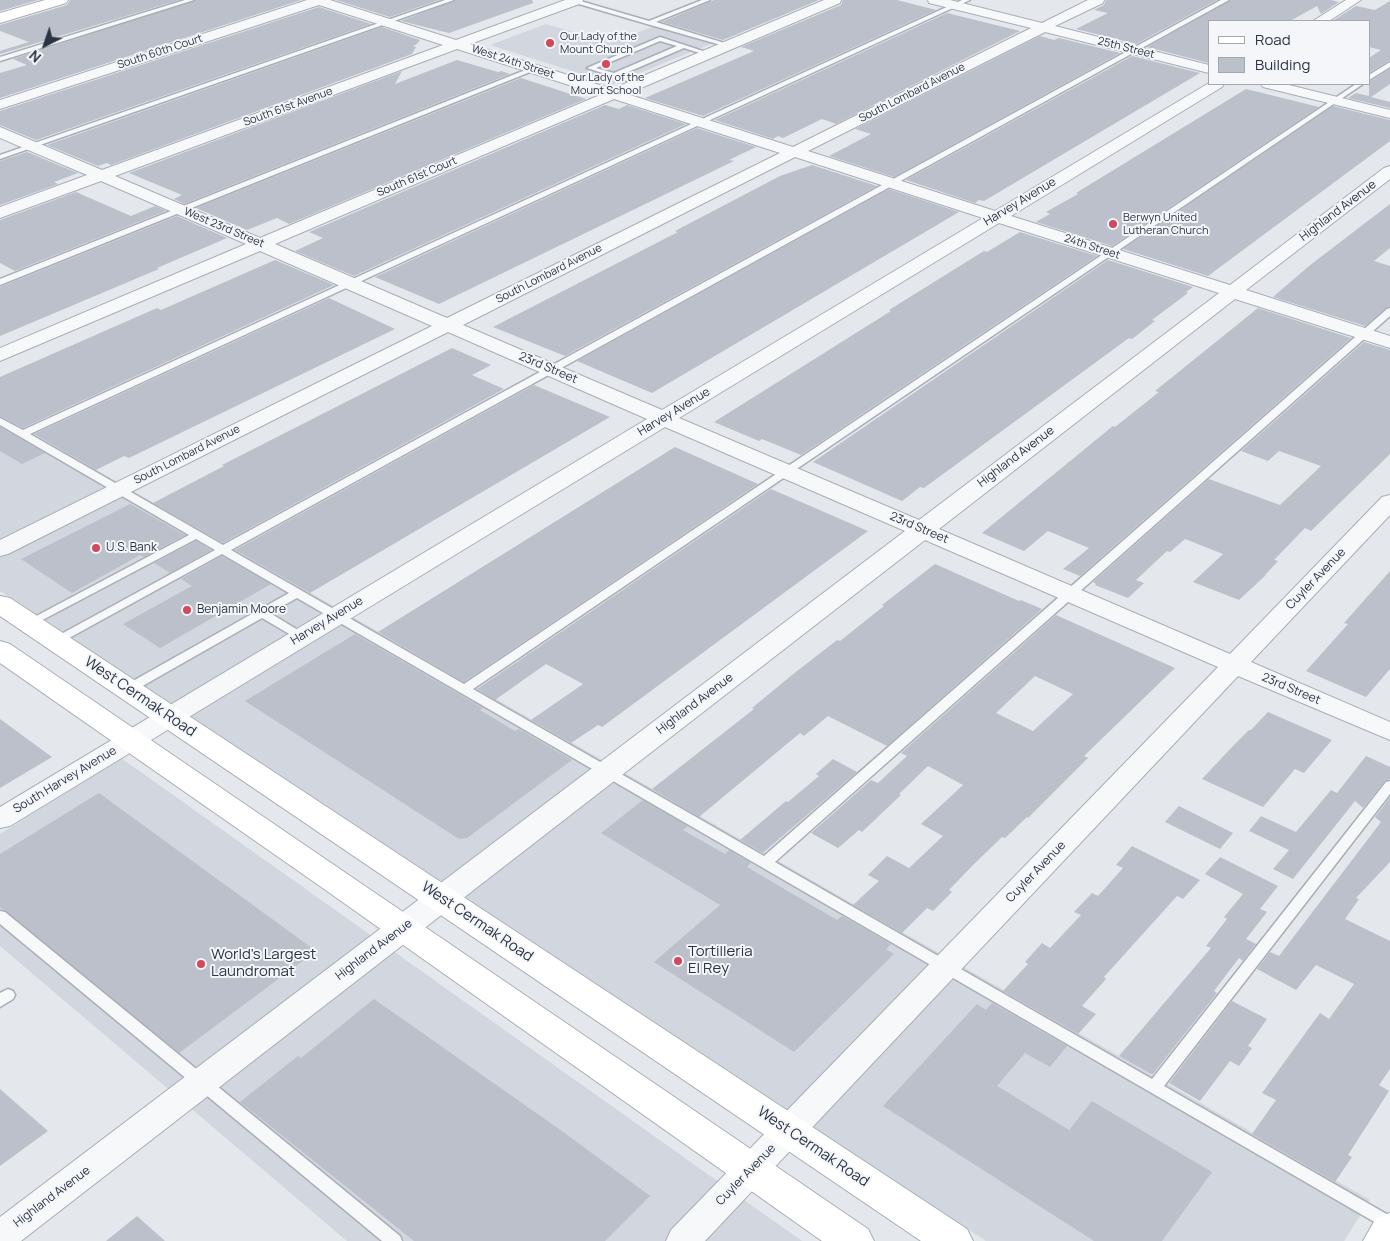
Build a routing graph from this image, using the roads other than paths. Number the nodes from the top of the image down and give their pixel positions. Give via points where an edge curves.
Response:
1 (61, 0) edge
2 (191, 0) edge
3 (319, 0) edge
4 (451, 0) edge
5 (575, 0) edge
6 (707, 0) edge
7 (835, 0) edge
8 (934, 0) edge
9 (1098, 0) edge
10 (1226, 0) edge
11 (1355, 0) edge
12 (961, 3) edge
13 (0, 18) edge
14 (1322, 20) edge
15 (387, 22) junction
16 (649, 23) junction
17 (1044, 27) junction
18 (457, 44) junction
19 (728, 45) junction
20 (684, 46) junction
21 (1134, 50) junction
22 (709, 54) junction
23 (0, 59) edge
24 (1390, 64) edge
25 (533, 69) junction
26 (1208, 69) edge
27 (615, 75) junction
28 (1370, 77) edge
29 (640, 83) junction
30 (1215, 85) edge
31 (1272, 85) edge
32 (1359, 85) edge
33 (613, 94) junction
34 (1335, 101) junction
35 (0, 105) edge
36 (1390, 114) edge
37 (701, 122) junction
38 (0, 132) edge
39 (32, 146) junction
40 (794, 152) junction
41 (0, 157) edge
42 (1390, 171) edge
43 (102, 176) junction
44 (891, 183) junction
45 (181, 210) junction
46 (0, 213) edge
47 (997, 217) junction
48 (261, 244) junction
49 (1110, 253) junction
50 (0, 282) edge
51 (351, 283) junction
52 (1232, 292) junction
53 (1390, 311) edge
54 (448, 325) junction
55 (1364, 334) junction
56 (1390, 342) edge
57 (0, 354) edge
58 (551, 369) junction
59 (664, 418) junction
60 (0, 421) edge
61 (22, 434) junction
62 (787, 471) junction
63 (118, 490) junction
64 (1390, 502) edge
65 (922, 530) junction
66 (196, 535) junction
67 (0, 548) edge
68 (221, 549) junction
69 (297, 593) junction
70 (1070, 594) junction
71 (0, 604) edge
72 (262, 613) junction
73 (336, 616) junction
74 (29, 623) junction
75 (302, 637) junction
76 (56, 641) junction
77 (0, 650) edge
78 (1234, 665) junction
79 (128, 689) junction
80 (464, 689) junction
81 (170, 716) junction
82 (1390, 732) edge
83 (130, 740) junction
84 (607, 772) junction
85 (1390, 785) edge
86 (0, 819) edge
87 (765, 863) junction
88 (441, 899) junction
89 (0, 916) edge
90 (403, 928) junction
91 (945, 967) junction
92 (201, 1083) junction
93 (1154, 1088) junction
94 (788, 1130) junction
95 (751, 1170) junction
96 (1390, 1224) edge
97 (1390, 1230) edge
98 (0, 1237) edge
99 (394, 1241) edge
100 (682, 1241) edge
101 (854, 1241) edge
102 (953, 1241) edge
103 (1383, 1241) edge

1 - 13 main road
2 - 23 lane
3 - 15 street, West 24th Street
3 - 35 street, South 60th Court
4 - 15 lane
5 - 16 lane
5 - 18 street, South 61st Avenue
6 - 16 lane
7 - 19 street, South 61st Court
8 - 12 street, 25th Street
9 - 17 street, South Lombard Avenue
10 - 21 lane
11 - 14 street
12 - 17 street, 25th Street
12 - 37 lane
15 - 18 street, West 24th Street
15 - 39 lane
16 - 19 lane
17 - 21 street, 25th Street
17 - 40 street, South Lombard Avenue
18 - 25 street, West 24th Street
18 - 43 street, South 61st Avenue
19 - 22 street, South 61st Court
20 - 22 lane
20 - 27 lane
20 - 27 lane via 660,39 590,68
21 - 26 street, 25th Street
21 - 44 lane
22 - 29 street, South 61st Court
24 - 28 lane
25 - 33 street, West 24th Street
25 - 45 lane
27 - 29 lane
29 - 33 street, South 61st Court
30 - 47 street, Harvey Avenue
31 - 34 street
32 - 34 lane
33 - 37 street, West 24th Street
33 - 48 street, South 61st Court
34 - 36 street
34 - 49 lane
37 - 40 street, West 24th Street
37 - 51 lane
38 - 39 street, West 23rd Street
39 - 41 lane
39 - 43 street, West 23rd Street
40 - 44 street, 24th Street
40 - 54 street, South Lombard Avenue
42 - 52 street, Highland Avenue
43 - 45 street, West 23rd Street
43 - 46 street, South 61st Avenue
44 - 47 street, 24th Street
44 - 58 lane
45 - 48 street, West 23rd Street
45 - 50 lane
47 - 49 street, 24th Street
47 - 59 street, Harvey Avenue
48 - 51 street, West 23rd Street
48 - 57 street, South 61st Court
49 - 52 street, 24th Street
49 - 62 lane
51 - 54 street, West 23rd Street
51 - 61 lane
52 - 55 street, 24th Street
52 - 65 street, Highland Avenue
53 - 55 lane
54 - 58 street, 23rd Street
54 - 63 street, South Lombard Avenue
55 - 56 street, 24th Street
55 - 70 lane
58 - 59 street, 23rd Street
58 - 68 lane
59 - 62 street, 23rd Street
59 - 73 street, Harvey Avenue
60 - 61 lane
61 - 63 lane
62 - 65 street, 23rd Street
62 - 80 lane
63 - 66 lane
63 - 67 street, South Lombard Avenue
64 - 78 street, Cuyler Avenue
65 - 70 street, 23rd Street
65 - 84 street, Highland Avenue
66 - 68 lane
66 - 74 lane
68 - 69 lane
68 - 76 lane
69 - 72 lane
69 - 73 lane
70 - 78 street, 23rd Street
70 - 87 lane
71 - 74 main road, West Cermak Road
72 - 75 lane
72 - 79 lane
73 - 75 street, Harvey Avenue
73 - 80 lane
74 - 76 main road, West Cermak Road
75 - 81 street, Harvey Avenue
76 - 79 main road, West Cermak Road
77 - 83 main road
78 - 82 street, 23rd Street
78 - 91 street, Cuyler Avenue
79 - 81 main road, West Cermak Road
80 - 84 lane
81 - 83 street, Harvey Avenue
81 - 88 main road, West Cermak Road
83 - 86 street, South Harvey Avenue
83 - 90 main road
84 - 87 lane
84 - 88 street, Highland Avenue
85 - 93 lane
87 - 91 lane
88 - 90 street, Highland Avenue
88 - 94 main road, West Cermak Road
89 - 92 lane
90 - 92 street, Highland Avenue
90 - 95 main road
91 - 93 lane
91 - 94 street, Cuyler Avenue
92 - 98 street, Highland Avenue
92 - 99 lane
93 - 96 lane
94 - 95 street, Cuyler Avenue
94 - 102 main road, West Cermak Road
95 - 100 street, Cuyler Avenue
95 - 101 main road
97 - 103 main road

